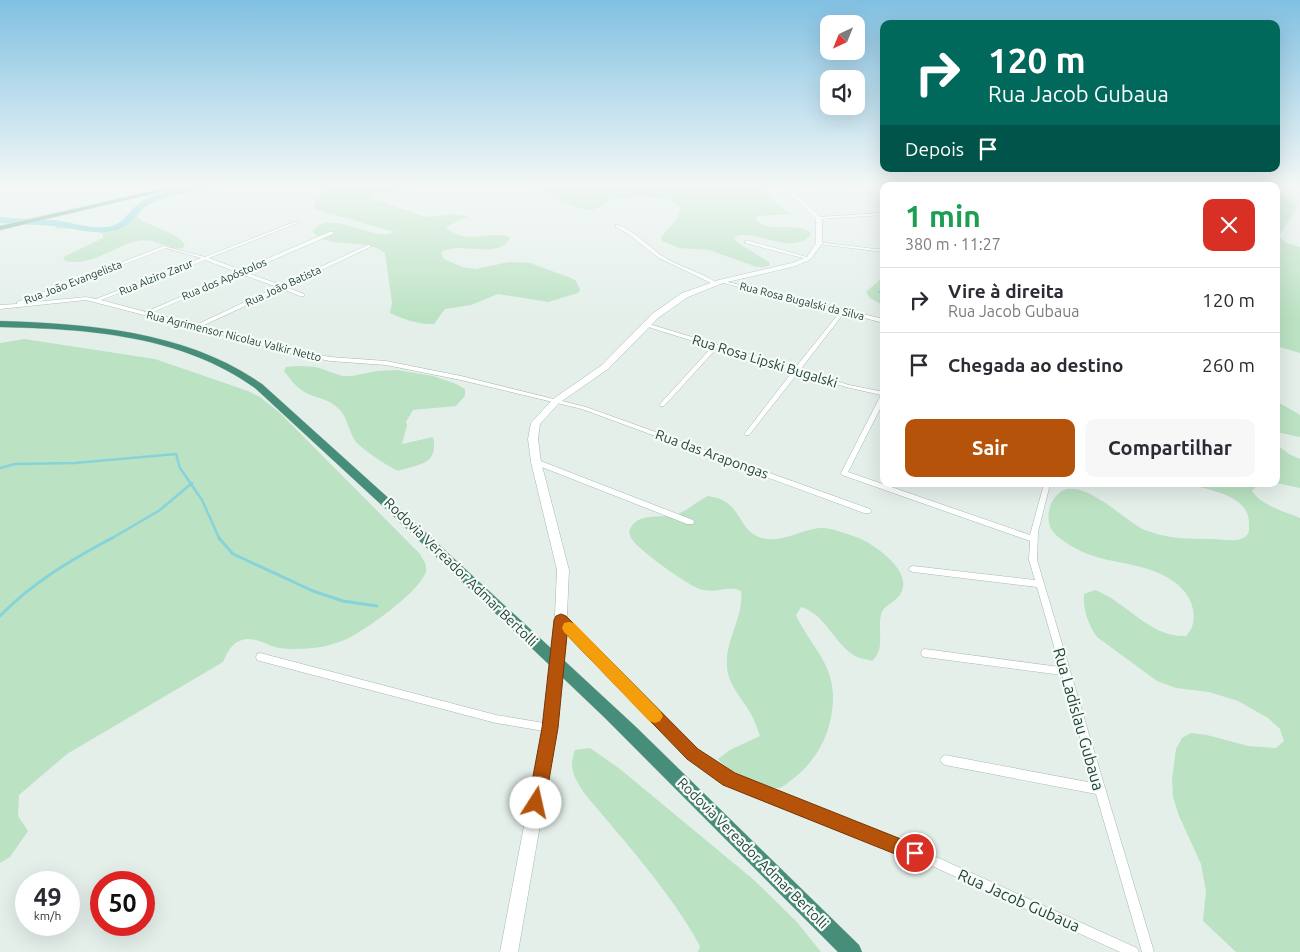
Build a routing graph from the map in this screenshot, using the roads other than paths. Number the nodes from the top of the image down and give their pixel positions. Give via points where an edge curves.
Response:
1 (276, 230) edge
2 (627, 230) edge
3 (819, 230) edge
4 (331, 233) dead end
5 (747, 242) dead end
6 (819, 243) junction
7 (370, 246) dead end
8 (880, 251) edge
9 (204, 258) junction
10 (809, 258) junction
11 (240, 272) junction
12 (718, 282) junction
13 (280, 288) junction
14 (302, 296) dead end
15 (98, 300) junction
16 (0, 307) edge
17 (9, 307) junction
18 (842, 311) junction
19 (145, 314) junction
20 (880, 320) edge
21 (0, 322) edge
22 (44, 325) junction
23 (647, 325) junction
24 (196, 328) junction
25 (0, 329) edge
26 (716, 346) junction
27 (798, 370) junction
28 (880, 394) edge
29 (556, 401) junction
30 (880, 403) edge
31 (662, 405) dead end
32 (747, 434) dead end
33 (536, 462) junction
34 (880, 486) edge
35 (884, 487) edge
36 (1046, 487) edge
37 (867, 511) dead end
38 (690, 522) dead end
39 (1033, 539) junction
40 (914, 570) dead end
41 (1040, 584) junction
42 (561, 620) junction
43 (926, 653) dead end
44 (260, 657) dead end
45 (1064, 671) junction
46 (550, 725) junction
47 (945, 760) dead end
48 (1099, 788) junction
49 (510, 952) edge
50 (852, 952) edge
51 (1133, 952) edge
52 (1148, 952) edge

1 - 9 street, Rua Alziro Zarur
2 - 12 street, Rua Rosa Bugalski da Silva via 661,257
3 - 6 main road
4 - 11 street, Rua dos Apóstolos
5 - 10 street
6 - 8 street
6 - 10 main road
7 - 13 street, Rua João Batista
9 - 11 street
9 - 15 street, Rua Alziro Zarur
9 - 17 street, Rua João Evangelista via 166,247
10 - 12 main road via 794,265
11 - 13 street
11 - 19 street, Rua dos Apóstolos
12 - 18 street, Rua Rosa Bugalski da Silva
12 - 23 main road via 685,295
13 - 14 street
13 - 24 street, Rua João Batista
15 - 17 street, Rua Agrimensor Nicolau Valkir Netto via 72,299
15 - 19 street, Rua Agrimensor Nicolau Valkir Netto
16 - 17 street, Rua Agrimensor Nicolau Valkir Netto
18 - 20 street, Rua Rosa Bugalski da Silva
18 - 27 street
19 - 24 street, Rua Agrimensor Nicolau Valkir Netto
21 - 22 highway, Rodovia Vereador Admar Bertolli
22 - 25 highway
22 - 50 highway, Rodovia Vereador Admar Bertolli via 146,338 198,353 263,388 631,733
23 - 26 street, Rua Rosa Lipski Bugalski
23 - 29 main road via 605,367
24 - 29 street, Rua Agrimensor Nicolau Valkir Netto via 291,352 406,366
26 - 27 street, Rua Rosa Lipski Bugalski
26 - 31 street
27 - 28 street, Rua Rosa Lipski Bugalski
27 - 32 street
29 - 33 main road via 536,423 533,439
29 - 37 street, Rua das Arapongas via 584,408
30 - 34 street via 844,473
33 - 38 street
33 - 42 main road via 563,570
35 - 39 street
36 - 39 street, Rua Ladislau Gubaua
39 - 41 street, Rua Ladislau Gubaua via 1033,560
40 - 41 street
41 - 45 street, Rua Ladislau Gubaua
42 - 46 main road, bridge
42 - 51 street, Rua Jacob Gubaua via 692,754 729,780 897,844
43 - 45 street
44 - 46 street via 496,720
45 - 48 street, Rua Ladislau Gubaua
46 - 49 main road
47 - 48 street
48 - 52 street, Rua Ladislau Gubaua

